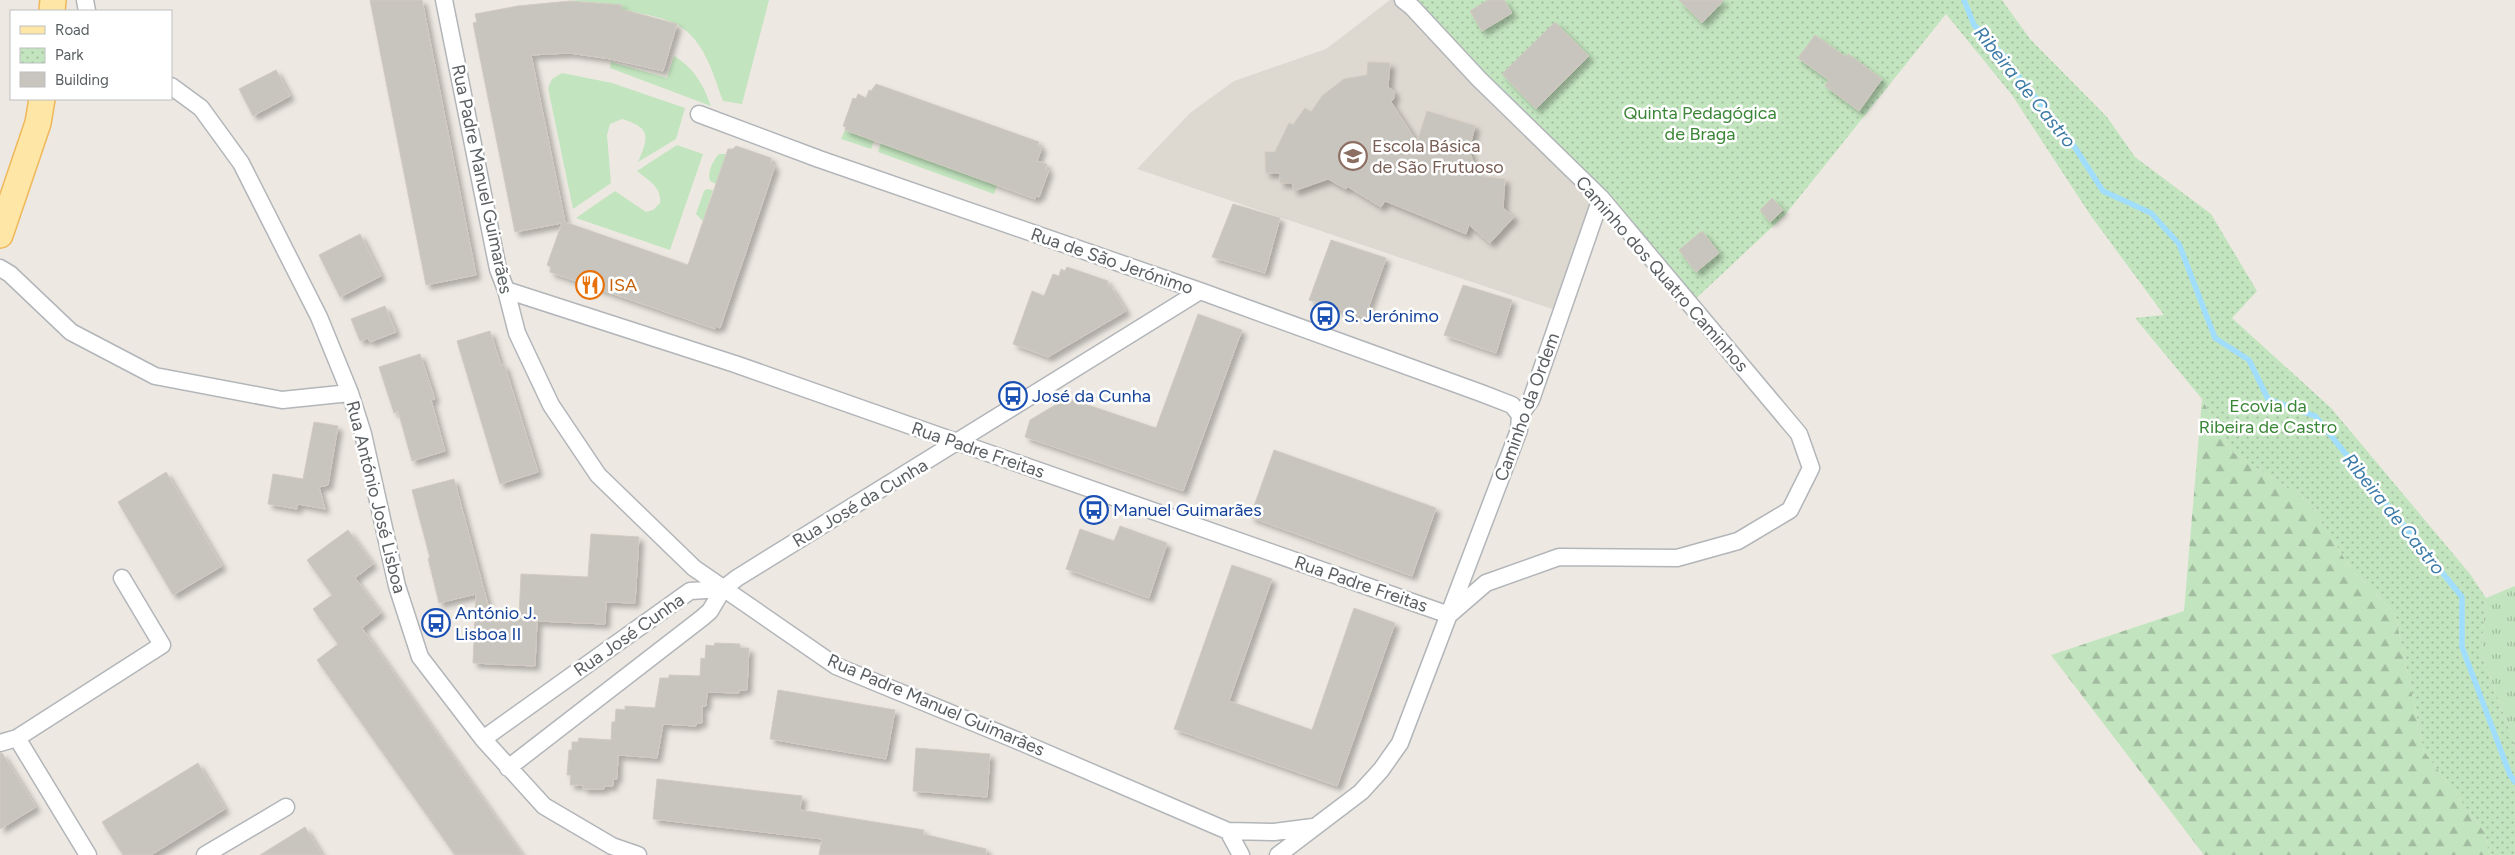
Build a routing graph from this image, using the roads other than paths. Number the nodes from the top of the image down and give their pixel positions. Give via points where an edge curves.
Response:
1 (444, 0) edge
2 (1408, 3) edge
3 (172, 87) edge
4 (42, 100) edge
5 (699, 114) dead end
6 (1601, 198) junction
7 (0, 235) edge
8 (0, 268) edge
9 (506, 290) junction
10 (1200, 291) junction
11 (350, 393) junction
12 (1520, 415) junction
13 (956, 443) junction
14 (1811, 468) joint
15 (122, 578) dead end
16 (723, 589) junction
17 (1449, 615) junction
18 (17, 738) junction
19 (482, 740) junction
20 (0, 743) edge
21 (508, 768) junction
22 (286, 807) dead end
23 (1313, 826) junction
24 (1228, 831) junction
25 (88, 855) edge
26 (205, 855) edge
27 (638, 855) edge
28 (1241, 855) edge
29 (1278, 855) edge

1 - 9 street, Rua Padre Manuel Guimarães via 498,269
2 - 6 street, Caminho dos Quatro Caminhos via 1479,79
3 - 11 street, Rua António José Lisboa via 201,108 241,163 319,317
4 - 7 main road via 38,123
5 - 10 street, Rua de São Jerónimo
6 - 12 street, Caminho da Ordem via 1531,400
6 - 14 street, Caminho dos Quatro Caminhos via 1798,434
8 - 11 street via 72,332 156,376 282,400
9 - 13 street, Rua Padre Freitas via 735,364
9 - 16 street, Rua Padre Manuel Guimarães via 517,333 551,405 598,475 694,568
10 - 12 street, Rua de São Jerónimo via 1512,405
10 - 13 street, Rua José da Cunha
11 - 19 street, Rua António José Lisboa via 363,434 397,586 420,657
12 - 17 street, Caminho da Ordem via 1519,430
13 - 16 street, Rua José da Cunha
13 - 17 street, Rua Padre Freitas
14 - 17 street, Caminho da Ordem via 1790,510 1738,541 1677,558 1559,557 1486,583
15 - 18 street via 162,645
16 - 19 street, Rua José Cunha via 690,592
16 - 21 street, Rua José Cunha via 702,618
16 - 24 street, Rua Padre Manuel Guimarães via 836,666
17 - 23 street, Caminho da Ordem via 1400,743 1361,792
18 - 20 street
18 - 25 street
19 - 21 street, Rua António José Lisboa
21 - 27 street, Rua António José Lisboa via 544,806 612,846
22 - 26 street
23 - 24 street, Rua Padre Manuel Guimarães via 1274,832
23 - 29 street, Caminho da Ordem
24 - 28 street

